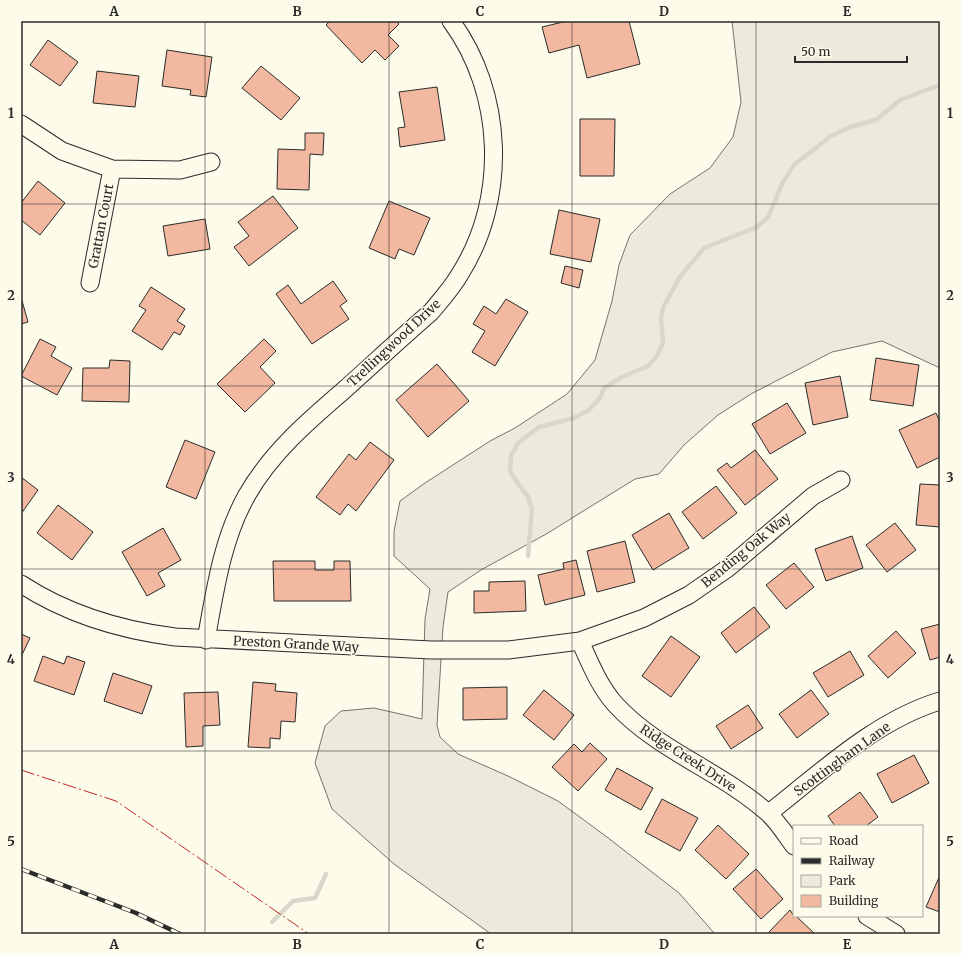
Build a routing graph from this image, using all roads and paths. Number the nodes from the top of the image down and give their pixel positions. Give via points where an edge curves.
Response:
1 (451, 21) edge
2 (21, 124) edge
3 (211, 162) dead end
4 (112, 169) junction
5 (90, 283) dead end
6 (841, 480) dead end
7 (21, 584) edge
8 (206, 640) junction
9 (580, 641) junction
10 (940, 701) edge
11 (769, 814) junction
12 (793, 845) edge
13 (869, 917) edge
14 (896, 934) edge

1 - 8 street, Trellingwood Drive via 458,29 478,71 492,128 494,166 491,193 478,236 461,273 431,312 297,431 261,474 247,496 229,538 220,568
2 - 4 street via 62,151
3 - 4 street via 180,170
4 - 5 street, Grattan Court
6 - 9 street, Bending Oak Way via 813,496 728,568 689,595 644,618
7 - 8 street, Preston Grande Way via 73,611 105,623 146,633
8 - 9 street, Preston Grande Way via 431,650 508,650
9 - 11 street, Ridge Creek Drive via 603,688 628,718 645,732 731,785
10 - 11 street, Scottingham Lane via 908,713 860,742
11 - 12 street, Ridge Creek Drive
13 - 14 street

